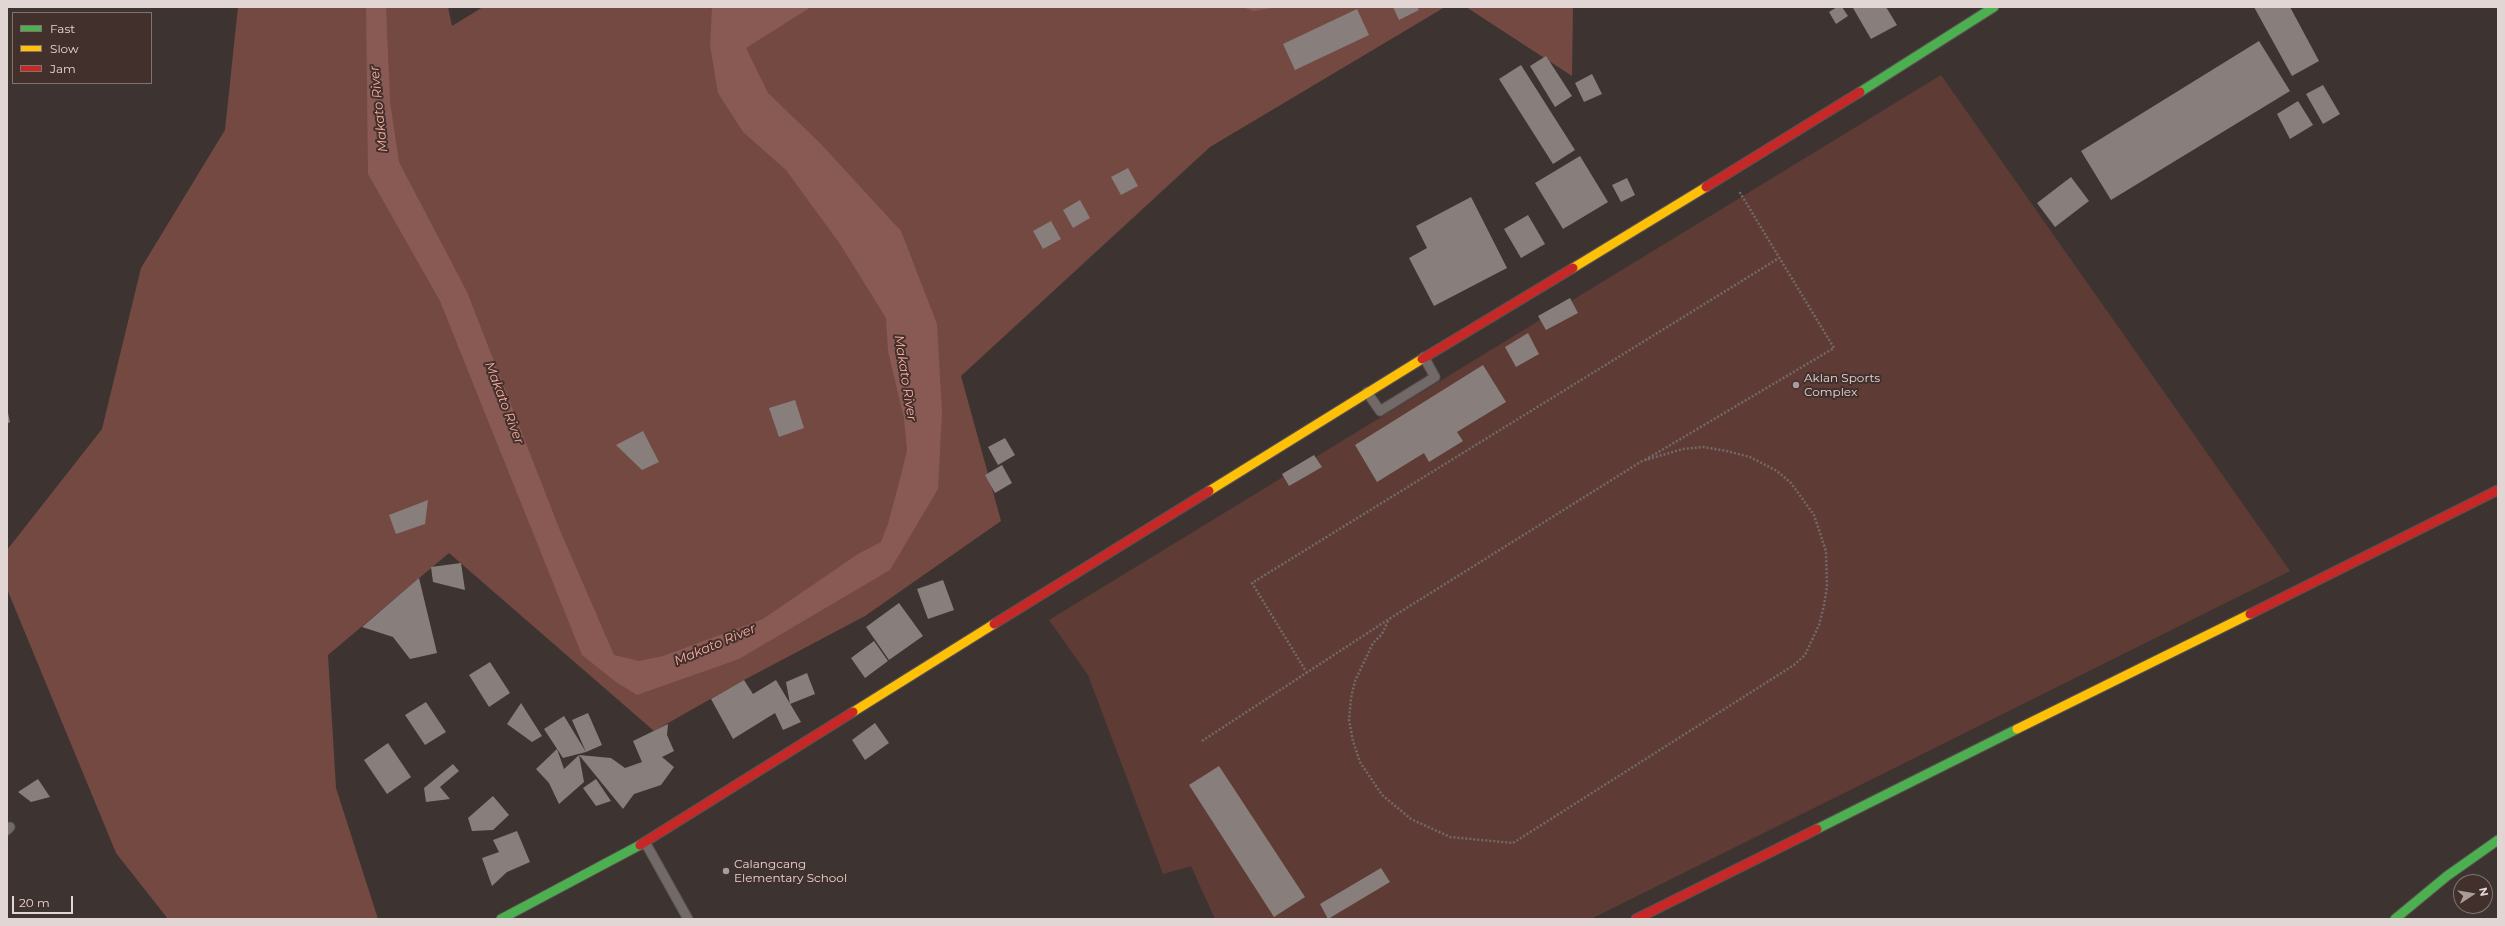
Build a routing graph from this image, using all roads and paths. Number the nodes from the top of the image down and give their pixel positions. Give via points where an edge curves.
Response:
1 (1994, 7) edge
2 (1738, 189) dead end
3 (1779, 258) junction
4 (1424, 357) junction
5 (1367, 392) junction
6 (1642, 461) junction
7 (2498, 490) edge
8 (1389, 619) junction
9 (1307, 673) junction
10 (1202, 741) dead end
11 (2498, 840) edge
12 (645, 842) junction
13 (501, 919) edge
14 (688, 919) edge
15 (1636, 919) edge
16 (2395, 919) edge

1 - 4 street via 1832,110
2 - 3 path
3 - 6 path via 1834,348
3 - 9 path via 1252,583
4 - 5 street
4 - 5 lane via 1435,377 1380,411
5 - 12 street
6 - 8 path
6 - 8 path via 1683,449 1703,447 1750,457 1777,471 1791,483 1814,515 1826,551 1827,587 1819,625 1805,655 1794,665 1513,843 1450,837 1411,819 1382,795 1360,762 1349,720 1351,698 1355,681 1373,643 1382,634
7 - 15 street
8 - 9 path
9 - 10 path
11 - 16 street
12 - 13 street
12 - 14 lane

